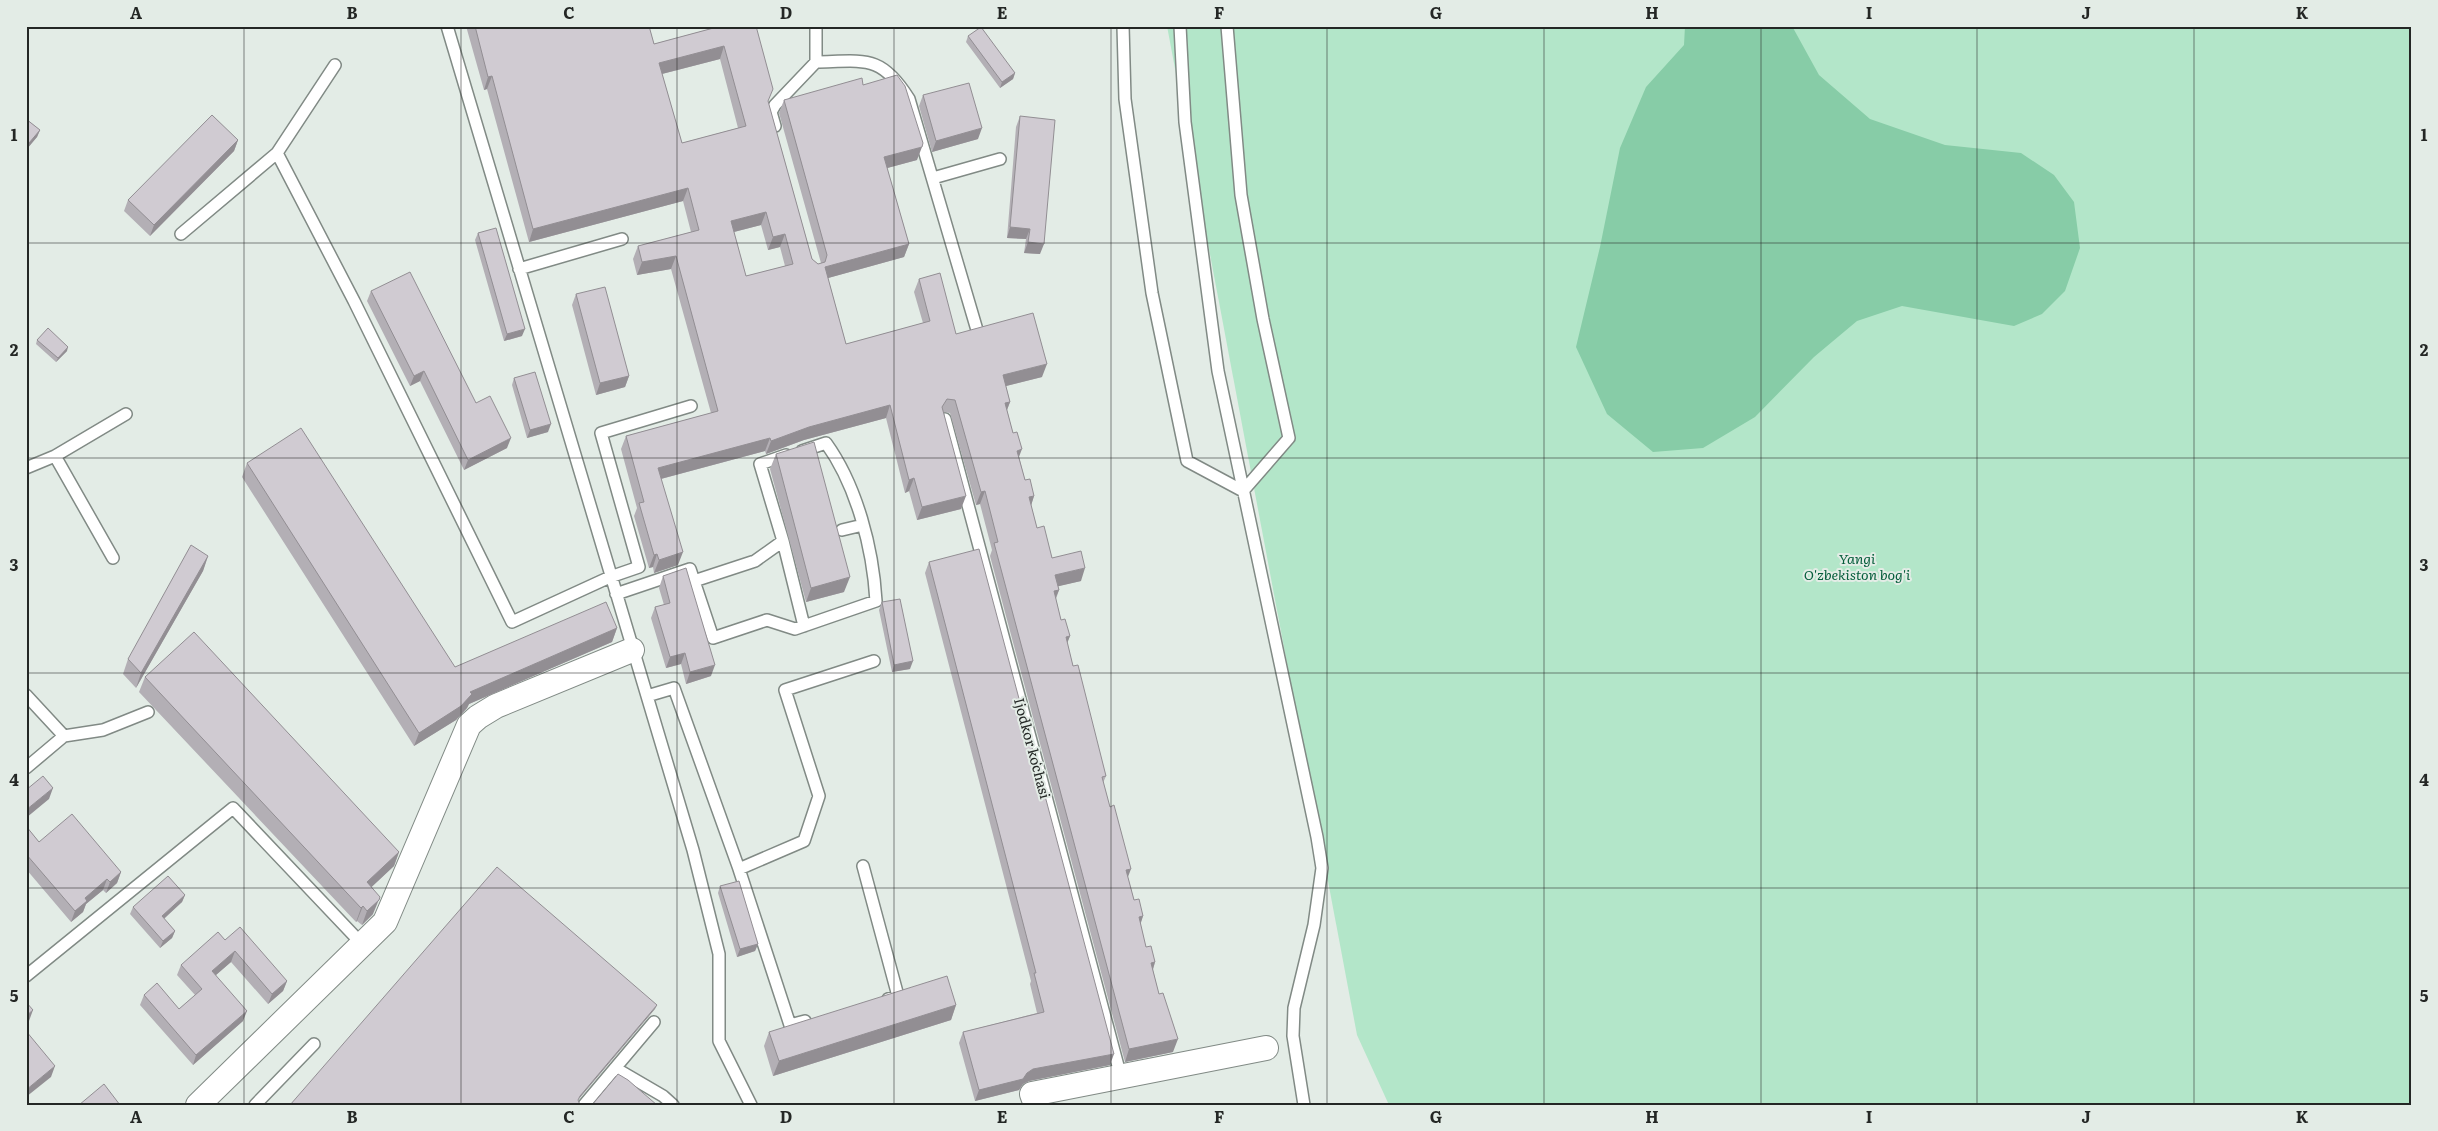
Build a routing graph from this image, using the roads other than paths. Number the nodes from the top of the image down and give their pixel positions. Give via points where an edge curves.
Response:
1 (446, 26) edge
2 (816, 26) edge
3 (1123, 26) edge
4 (1180, 26) edge
5 (1227, 26) edge
6 (816, 62) junction
7 (335, 65) dead end
8 (779, 140) edge
9 (277, 152) junction
10 (1000, 159) dead end
11 (933, 178) junction
12 (181, 234) dead end
13 (622, 239) dead end
14 (519, 269) junction
15 (977, 330) edge
16 (691, 406) dead end
17 (126, 414) dead end
18 (946, 418) edge
19 (56, 456) junction
20 (26, 468) edge
21 (1243, 491) junction
22 (863, 525) junction
23 (842, 530) dead end
24 (783, 541) junction
25 (113, 558) dead end
26 (610, 578) junction
27 (694, 581) junction
28 (616, 594) junction
29 (804, 626) junction
30 (632, 650) junction
31 (874, 661) dead end
32 (26, 695) edge
33 (646, 696) junction
34 (148, 712) dead end
35 (64, 736) junction
36 (26, 768) edge
37 (862, 866) dead end
38 (739, 869) junction
39 (362, 944) junction
40 (26, 976) edge
41 (880, 1001) edge
42 (817, 1018) edge
43 (654, 1022) dead end
44 (314, 1044) dead end
45 (1266, 1048) dead end
46 (615, 1068) junction
47 (1121, 1077) junction
48 (198, 1105) edge
49 (255, 1105) edge
50 (584, 1105) edge
51 (673, 1105) edge
52 (751, 1105) edge
53 (1036, 1105) edge
54 (1304, 1105) edge

1 - 14 lane
2 - 6 lane
3 - 21 lane via 1125,99 1152,293 1187,462
4 - 21 lane via 1185,122 1217,362
5 - 21 lane via 1241,195 1289,438
6 - 8 lane via 771,112
6 - 11 lane via 874,62 896,78 910,99
7 - 9 lane
9 - 12 lane
9 - 26 lane via 512,622
10 - 11 lane
11 - 15 lane
13 - 14 lane
14 - 26 lane
16 - 26 lane via 601,433 639,567
17 - 19 lane
18 - 47 lane, Ijodkor koʻchasi
19 - 20 lane
19 - 25 lane
21 - 54 lane via 1322,868 1314,925 1294,1008 1293,1036
22 - 23 lane
22 - 24 lane via 840,462 826,443 760,464
22 - 29 lane via 874,569 876,601
24 - 27 lane via 755,561
24 - 29 lane
26 - 28 lane
27 - 28 lane via 690,569
27 - 29 lane via 714,638 767,620 795,629
28 - 30 lane
30 - 33 lane
30 - 39 street via 496,706 469,725 385,922
31 - 38 lane via 785,690 819,796 804,841
32 - 35 lane
33 - 38 lane via 674,688
33 - 52 lane via 693,850 719,954 719,1041
34 - 35 lane via 103,730
35 - 36 lane
37 - 41 lane via 898,996
38 - 42 lane via 790,1025
39 - 40 lane via 233,808
39 - 48 street
43 - 46 lane
44 - 49 lane
45 - 47 street
46 - 50 lane
46 - 51 lane
47 - 53 street via 1032,1094

